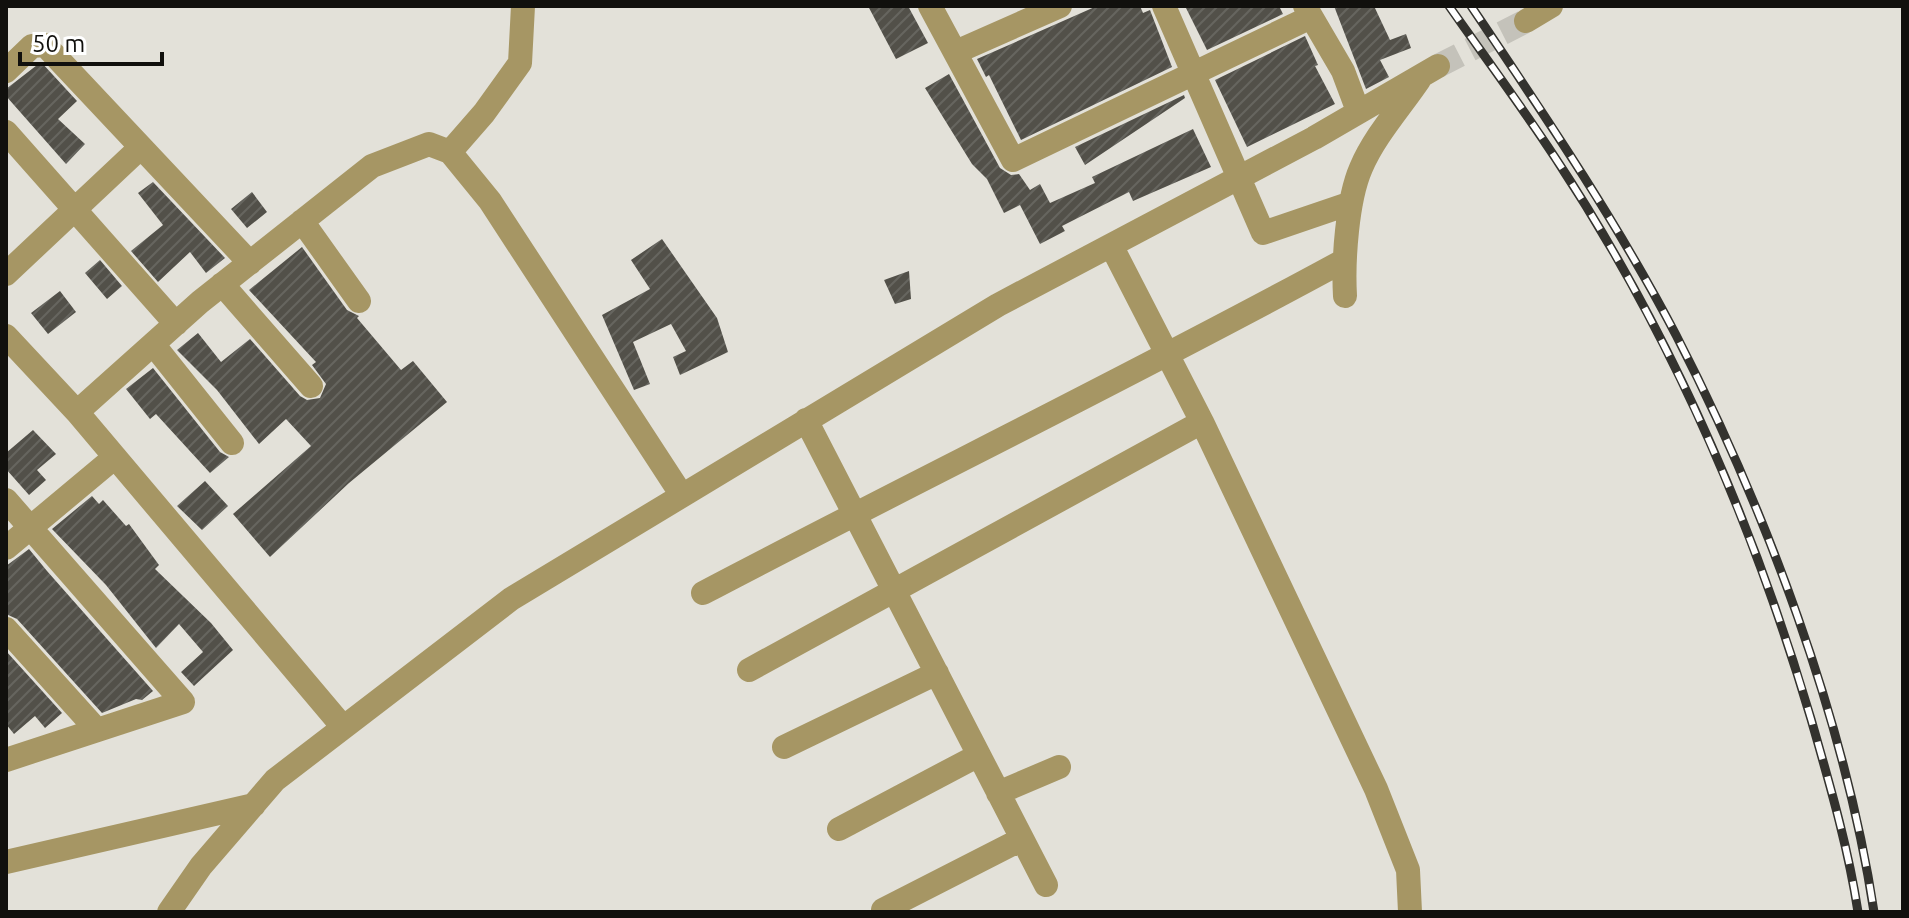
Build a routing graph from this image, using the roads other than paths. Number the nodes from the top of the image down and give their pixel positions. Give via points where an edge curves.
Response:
1 (523, 6) edge
2 (930, 6) edge
3 (1060, 6) edge
4 (1164, 6) edge
5 (1551, 6) edge
6 (1308, 11) edge
7 (1526, 21) tunnel mouth
8 (956, 52) junction
9 (6, 71) edge
10 (1193, 71) junction
11 (1358, 111) junction
12 (6, 132) edge
13 (140, 148) junction
14 (450, 152) junction
15 (1237, 179) junction
16 (1351, 203) junction
17 (76, 209) junction
18 (302, 221) junction
19 (1112, 247) junction
20 (1343, 261) junction
21 (250, 263) junction
22 (6, 274) edge
23 (222, 284) junction
24 (1345, 296) dead end
25 (359, 301) dead end
26 (176, 324) junction
27 (7, 337) edge
28 (153, 344) junction
29 (1167, 357) junction
30 (311, 386) dead end
31 (77, 412) junction
32 (806, 420) junction
33 (1202, 422) junction
34 (232, 443) dead end
35 (115, 457) junction
36 (681, 494) junction
37 (6, 500) edge
38 (854, 513) junction
39 (30, 527) junction
40 (6, 548) edge
41 (895, 592) junction
42 (703, 593) dead end
43 (6, 629) edge
44 (749, 670) dead end
45 (937, 673) junction
46 (343, 727) junction
47 (97, 730) junction
48 (784, 747) dead end
49 (979, 755) junction
50 (7, 758) edge
51 (1059, 767) dead end
52 (998, 793) junction
53 (254, 805) junction
54 (839, 829) dead end
55 (1022, 839) junction
56 (6, 862) edge
57 (1046, 885) dead end
58 (883, 910) edge
59 (169, 912) edge
60 (1410, 912) edge

1 - 14 street via 520,63
2 - 8 street
3 - 8 street
4 - 10 street
5 - 7 street
6 - 10 street
6 - 11 street via 1343,71
8 - 10 street via 1013,160
9 - 13 street via 32,46 45,45
10 - 15 street
11 - 15 street
11 - 16 street via 1430,70 1361,167
12 - 17 street
13 - 17 street
13 - 21 street
14 - 18 street via 429,144 372,166
14 - 36 street via 490,201
15 - 16 street via 1263,233
15 - 19 street
16 - 20 street
17 - 22 street
17 - 26 street
18 - 21 street
18 - 25 street
19 - 29 street
19 - 32 street via 998,305
20 - 24 street
20 - 29 street
21 - 23 street
23 - 26 street
23 - 30 street
26 - 28 street
27 - 31 street
28 - 31 street
28 - 34 street
29 - 33 street
29 - 38 street
31 - 35 street
32 - 36 street
32 - 38 street
33 - 41 street
33 - 60 street via 1376,789 1408,870
35 - 39 street
35 - 46 street
36 - 46 street via 511,599
37 - 39 street
38 - 41 street
38 - 42 street
39 - 40 street
39 - 47 street via 183,702
41 - 44 street
41 - 45 street
43 - 47 street
45 - 48 street
45 - 49 street
46 - 53 street via 275,780
47 - 50 street
49 - 52 street
49 - 54 street
51 - 52 street
52 - 55 street
53 - 56 street
53 - 59 street
55 - 57 street
55 - 58 street

